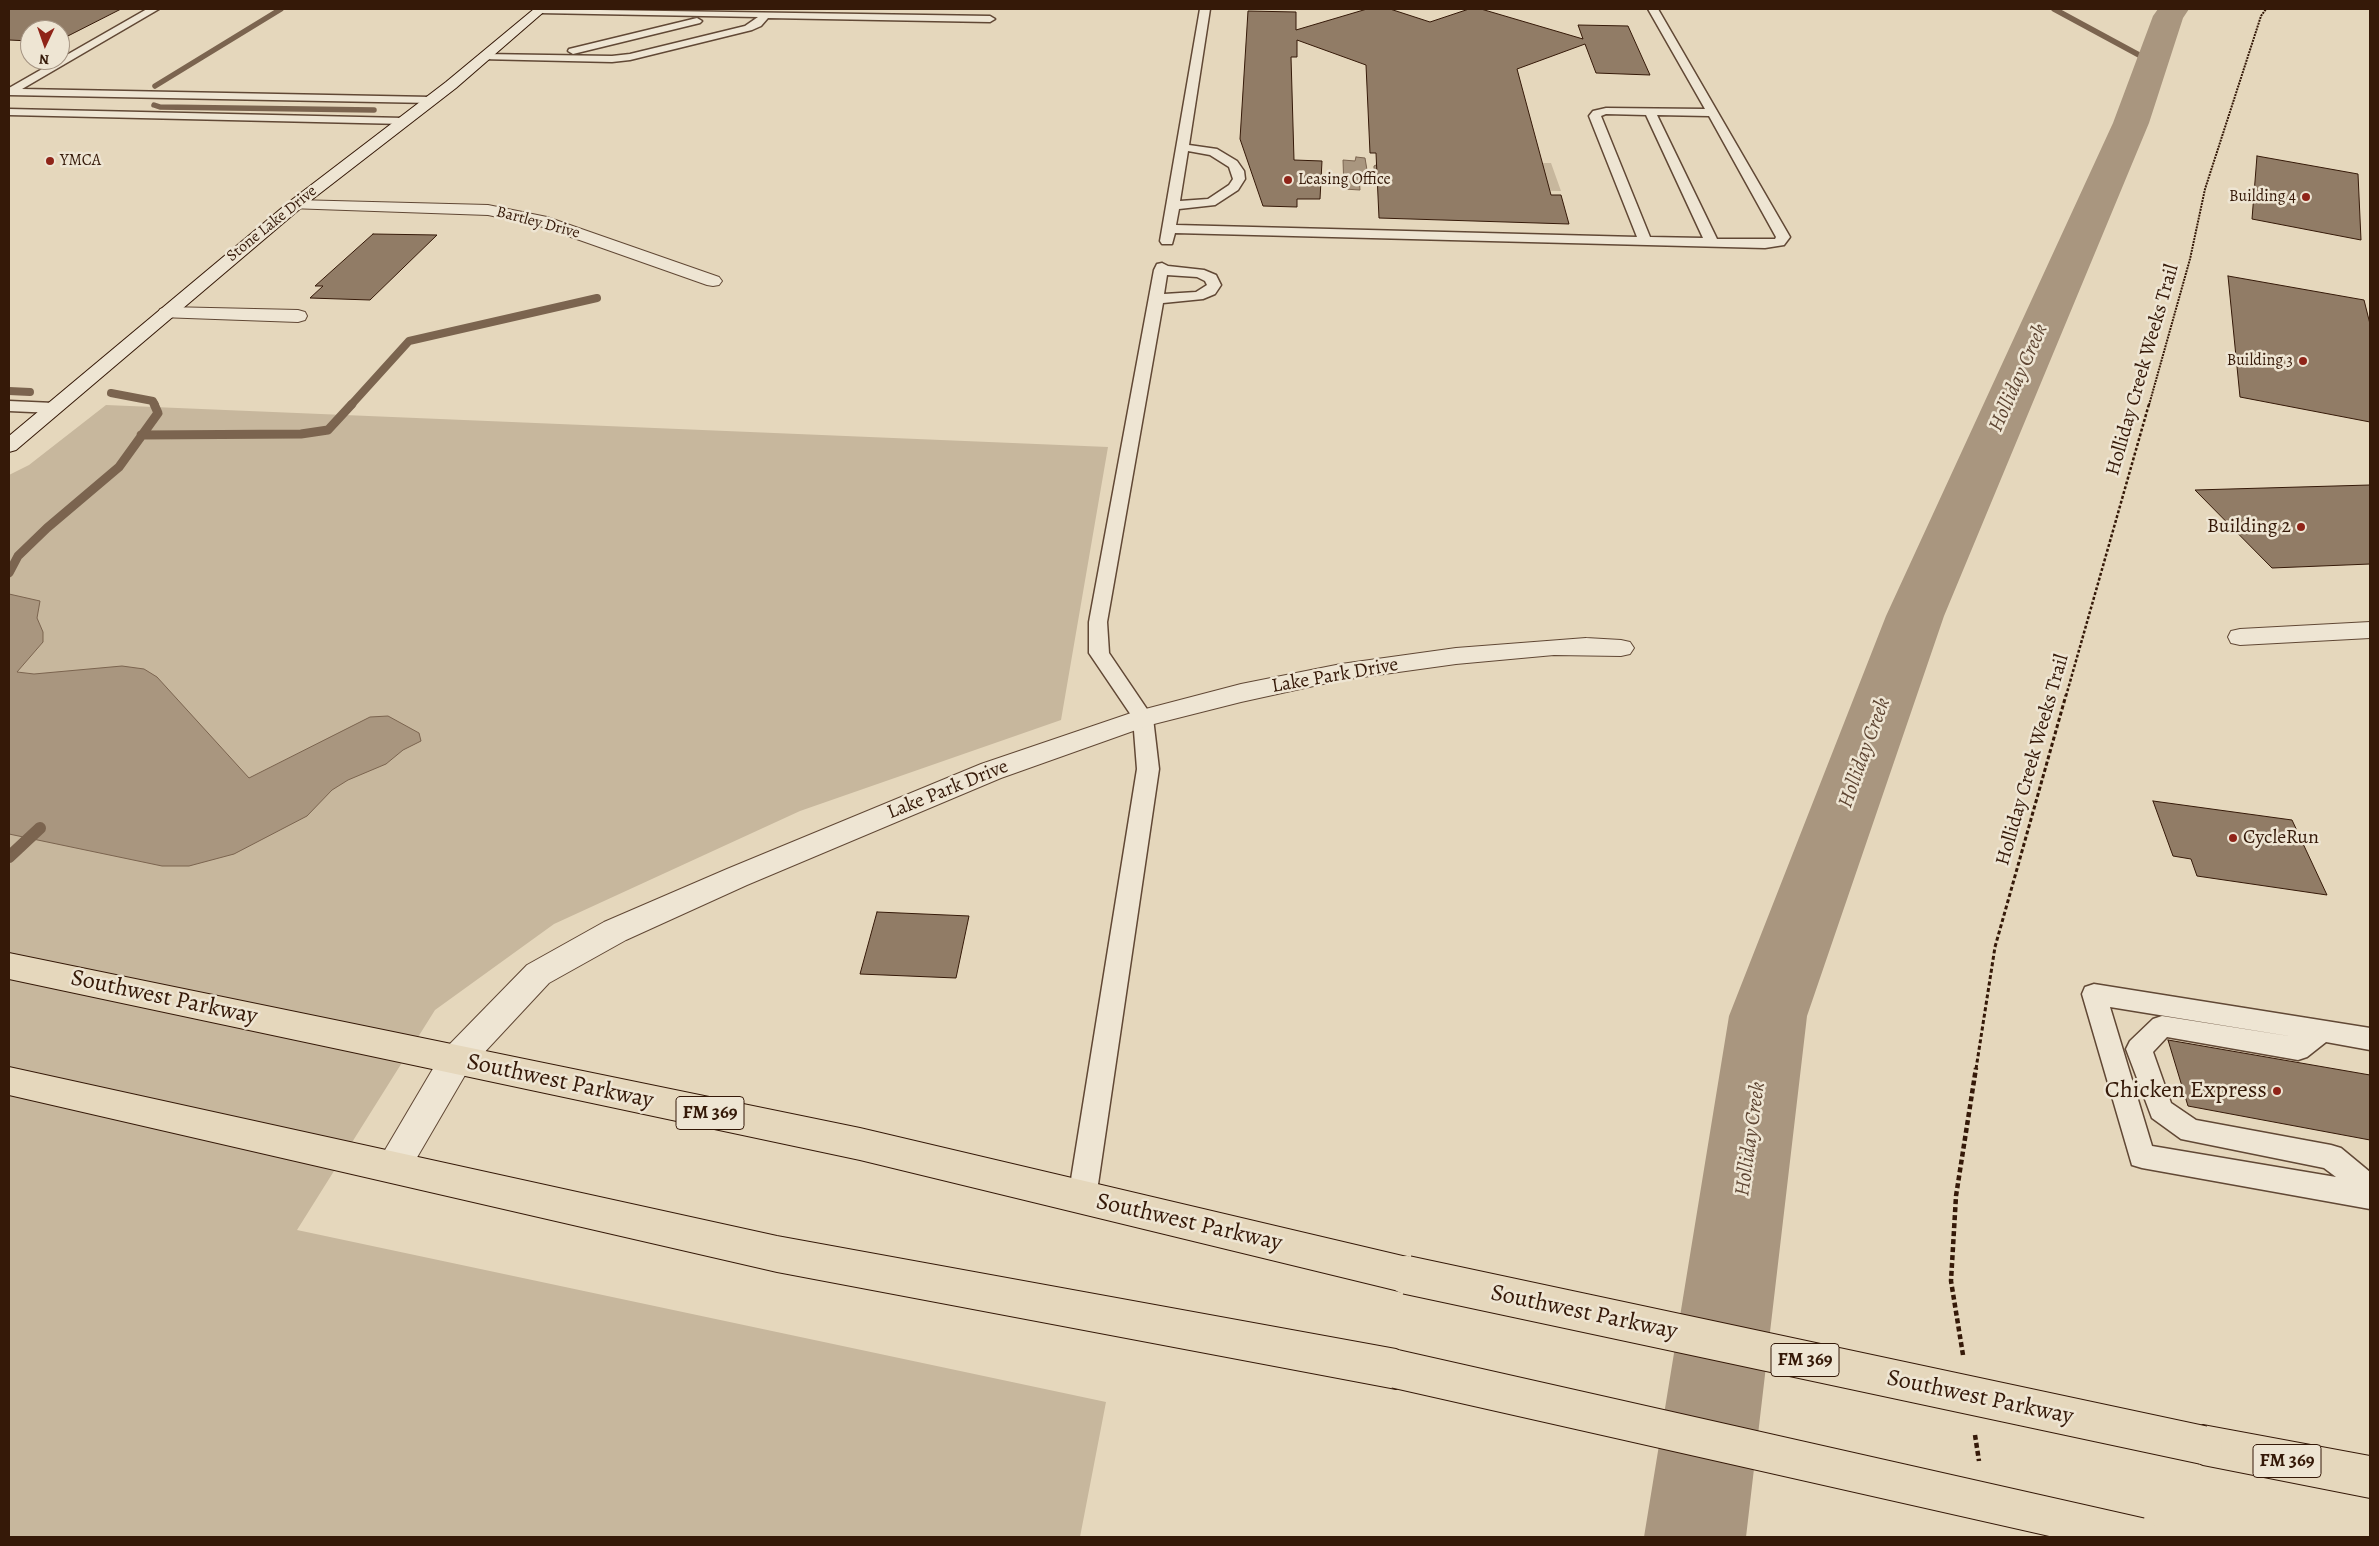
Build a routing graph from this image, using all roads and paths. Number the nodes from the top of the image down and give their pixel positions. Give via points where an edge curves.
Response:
1 (154, 9) edge
2 (1205, 9) edge
3 (1653, 9) edge
4 (2266, 9) edge
5 (540, 10) edge
6 (710, 14) junction
7 (765, 15) junction
8 (990, 19) dead end
9 (484, 57) junction
10 (544, 58) junction
11 (9, 92) edge
12 (431, 100) junction
13 (9, 112) edge
14 (1650, 112) junction
15 (1713, 113) junction
16 (404, 121) junction
17 (1182, 147) junction
18 (295, 205) junction
19 (1173, 206) junction
20 (1168, 235) junction
21 (1646, 241) junction
22 (1712, 242) junction
23 (1162, 268) junction
24 (713, 280) dead end
25 (1156, 300) junction
26 (166, 313) junction
27 (298, 316) dead end
28 (9, 406) edge
29 (54, 408) junction
30 (9, 446) edge
31 (2370, 630) edge
32 (2240, 637) dead end
33 (1622, 648) dead end
34 (1143, 718) junction
35 (9, 966) edge
36 (2322, 1031) junction
37 (2370, 1039) edge
38 (456, 1060) junction
39 (9, 1081) edge
40 (392, 1167) junction
41 (2370, 1188) edge
42 (2370, 1196) edge
43 (1082, 1198) junction
44 (1964, 1360) dead end
45 (1974, 1429) dead end
46 (1980, 1468) dead end
47 (2370, 1477) edge
48 (2140, 1537) edge

1 - 11 lane
2 - 17 lane
3 - 15 lane
4 - 44 path, Holliday Creek Weeks Trail via 2205,189 2190,259 1995,947 1956,1196 1951,1281
5 - 6 lane
5 - 9 street, Stone Lake Drive
6 - 7 lane
6 - 10 lane via 690,23
7 - 8 lane
7 - 10 lane via 748,28 630,57
9 - 10 lane
9 - 12 street, Stone Lake Drive
11 - 12 lane
12 - 16 street, Stone Lake Drive
13 - 16 lane
14 - 15 lane
14 - 21 lane via 1606,111 1595,116
14 - 22 lane
15 - 22 lane via 1783,236 1779,242 1766,244
16 - 18 street, Stone Lake Drive
17 - 19 lane
17 - 19 lane via 1213,152 1233,164 1239,178 1229,191 1211,202
18 - 24 street, Bartley Drive via 488,210 541,221
18 - 26 street, Stone Lake Drive
19 - 20 lane
20 - 21 lane
20 - 23 lane via 1159,245 1155,264
21 - 22 lane
23 - 25 lane
23 - 25 lane via 1200,273 1211,278 1214,285 1210,291 1198,296
25 - 34 lane via 1098,622 1099,653
26 - 27 street
26 - 29 street, Stone Lake Drive
28 - 29 lane
29 - 30 street, Stone Lake Drive
31 - 32 street
33 - 34 street, Lake Park Drive via 1554,647 1341,672
34 - 38 street, Lake Park Drive via 991,771 615,931 538,974
34 - 43 lane via 1148,769
35 - 38 main road, Southwest Parkway / FM 369
36 - 37 lane
36 - 41 lane via 2298,1049 2162,1026 2139,1049 2161,1110 2190,1131 2331,1157
36 - 42 lane via 2094,994 2142,1156
38 - 40 street, Lake Park Drive
38 - 43 main road, Southwest Parkway / FM 369 via 860,1144
39 - 40 main road
40 - 48 main road, bridge via 778,1254 1396,1369
43 - 47 main road, Southwest Parkway / FM 369, bridge via 1407,1275 2203,1446
45 - 46 path

